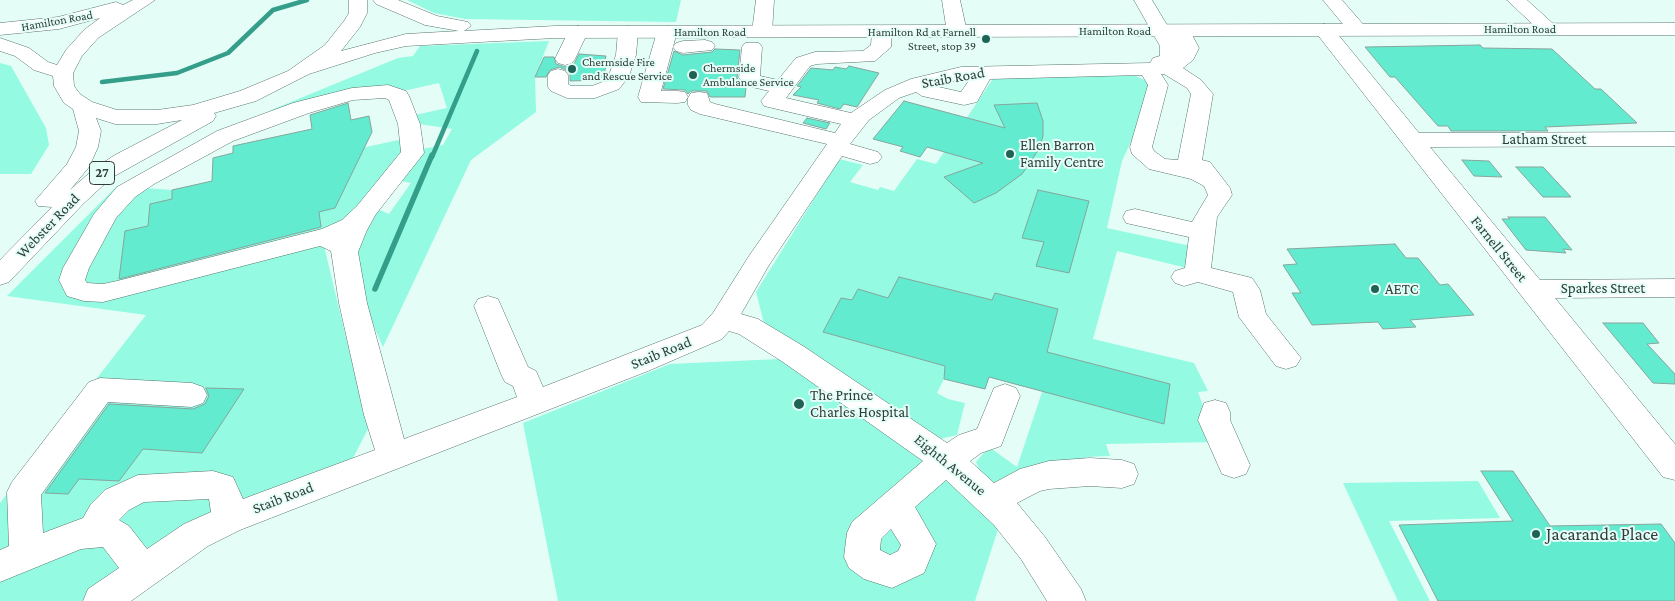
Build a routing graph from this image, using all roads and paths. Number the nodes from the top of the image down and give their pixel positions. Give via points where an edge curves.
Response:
1 (358, 0) edge
2 (382, 0) edge
3 (765, 0) edge
4 (951, 0) edge
5 (1143, 0) edge
6 (1332, 0) edge
7 (1516, 0) edge
8 (144, 1) edge
9 (0, 29) edge
10 (1550, 29) junction
11 (1675, 29) edge
12 (1181, 30) junction
13 (1324, 30) junction
14 (1358, 30) junction
15 (1160, 31) junction
16 (555, 32) junction
17 (578, 32) junction
18 (628, 32) junction
19 (667, 32) junction
20 (882, 32) junction
21 (957, 32) junction
22 (757, 39) junction
23 (0, 44) edge
24 (705, 46) dead end
25 (683, 47) dead end
26 (1158, 66) junction
27 (306, 68) junction
28 (63, 73) junction
29 (783, 87) junction
30 (677, 97) dead end
31 (700, 98) dead end
32 (228, 102) junction
33 (84, 108) junction
34 (844, 136) junction
35 (1675, 139) edge
36 (1412, 140) junction
37 (1192, 154) junction
38 (870, 156) dead end
39 (1170, 167) junction
40 (1212, 181) junction
41 (366, 211) junction
42 (1135, 217) dead end
43 (1202, 232) junction
44 (307, 241) junction
45 (0, 248) edge
46 (345, 252) junction
47 (0, 276) edge
48 (1675, 288) edge
49 (1530, 289) junction
50 (488, 306) dead end
51 (723, 320) junction
52 (1286, 358) dead end
53 (192, 395) dead end
54 (1005, 396) dead end
55 (528, 404) junction
56 (1215, 412) dead end
57 (394, 455) junction
58 (947, 460) junction
59 (1234, 465) dead end
60 (1675, 467) edge
61 (1122, 481) dead end
62 (894, 506) dead end
63 (999, 507) junction
64 (228, 520) junction
65 (94, 531) junction
66 (13, 560) edge
67 (140, 573) junction
68 (101, 601) edge
69 (1068, 601) edge

1 - 27 main road, 27 via 358,13 349,30 332,49
2 - 16 main road, Hamilton Road via 416,15 449,24
3 - 22 main road
4 - 21 main road
5 - 15 main road
6 - 14 main road
7 - 10 main road
8 - 9 main road, Hamilton Road via 59,23
8 - 28 main road via 92,34 73,54
10 - 11 main road, Hamilton Road
10 - 14 main road, Hamilton Road
12 - 13 main road, Hamilton Road
12 - 15 main road, Hamilton Road
12 - 26 main road via 1188,44 1184,59
13 - 14 main road, Hamilton Road
13 - 36 main road, Farnell Street
15 - 21 main road, Hamilton Road
15 - 26 main road via 1172,50
16 - 17 main road, Hamilton Road
16 - 27 main road, Hamilton Road via 406,40
17 - 18 main road, Hamilton Road
17 - 18 main road via 562,67 558,87 567,92 594,92 612,85 619,76 626,55
18 - 19 main road, Hamilton Road
19 - 22 main road, Hamilton Road
19 - 30 main road via 650,97
20 - 21 main road, Hamilton Road
20 - 22 main road, Hamilton Road
20 - 29 main road via 881,47 873,55 808,60
22 - 29 main road via 749,78
23 - 28 main road, Hamilton Road via 22,52 41,66
24 - 25 main road
26 - 34 main road, Staib Road via 943,76 892,94
26 - 37 main road via 1194,84 1202,94
26 - 39 main road via 1157,91 1141,147 1143,154 1157,164
27 - 32 main road, 27 via 285,80
28 - 33 main road via 67,93
29 - 34 main road via 772,102
31 - 34 main road via 698,105 708,110
32 - 33 main road via 195,111 143,118 115,117
32 - 47 main road, Webster Road / 27 via 103,173 74,198
33 - 45 main road, Webster Road / 27 via 90,138 77,167
34 - 38 main road
34 - 51 main road, Staib Road via 758,262
35 - 36 main road, Latham Street
36 - 49 main road, Farnell Street
37 - 39 main road via 1184,167
37 - 40 main road
39 - 40 main road via 1199,174
40 - 43 main road via 1220,195 1205,217
41 - 44 main road via 344,230
41 - 44 main road via 413,153 409,124 400,100 388,91 337,97 252,125 140,182 106,214 72,280 77,289 84,292 103,293
41 - 46 main road
42 - 43 main road
43 - 52 main road via 1191,275 1242,285 1253,317
44 - 46 main road via 331,241
46 - 57 main road via 353,304 380,415
48 - 49 main road, Sparkes Street
49 - 60 main road, Farnell Street
50 - 55 main road via 516,374 525,378
51 - 55 main road, Staib Road via 712,332
51 - 58 main road, Eighth Avenue via 748,326 793,354
53 - 66 main road via 100,390 24,492
54 - 58 main road via 990,437 970,444
55 - 57 main road, Staib Road
56 - 59 main road via 1214,420
57 - 64 main road, Staib Road
58 - 62 main road
58 - 63 main road, Eighth Avenue
61 - 63 main road via 1040,492
63 - 69 main road, Eighth Avenue via 1033,548
64 - 65 main road via 227,502 221,487 152,487 138,489 117,500 103,514
64 - 67 main road, Staib Road via 196,535
65 - 66 main road
65 - 67 main road via 108,531 117,537
67 - 68 main road, Staib Road

